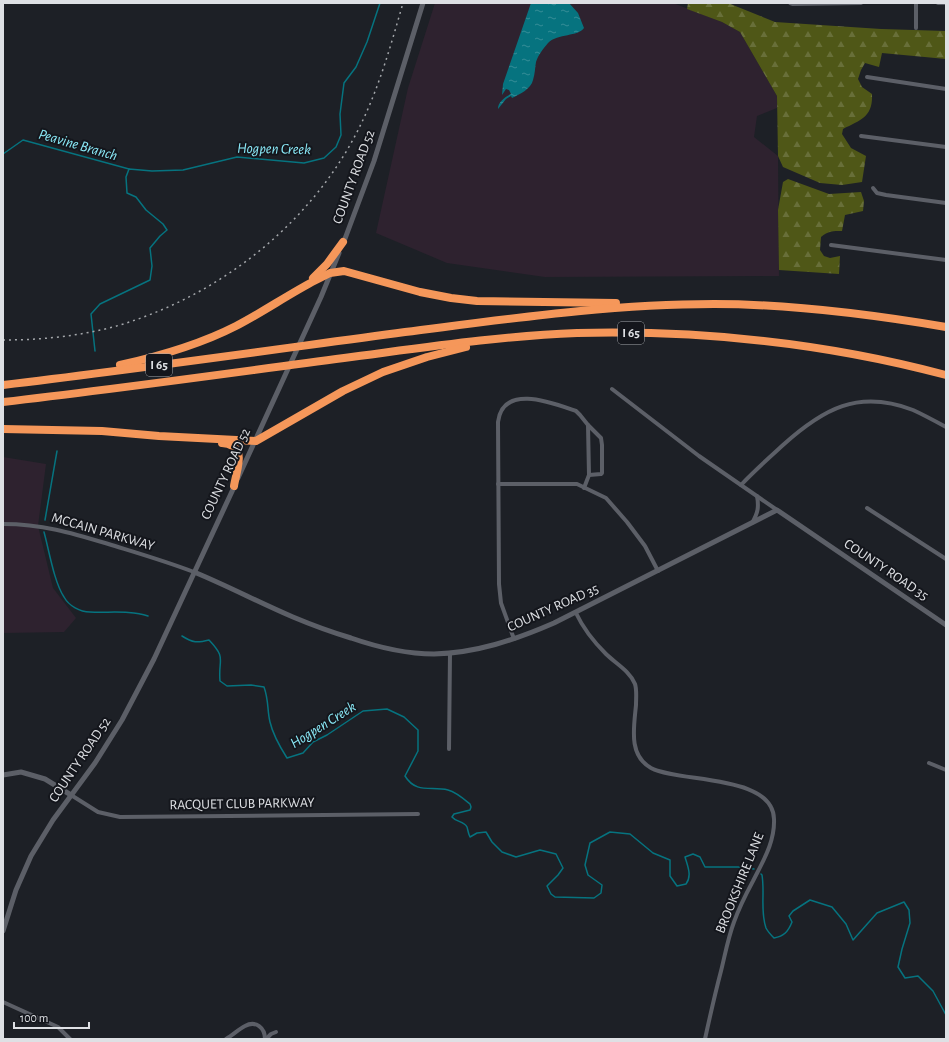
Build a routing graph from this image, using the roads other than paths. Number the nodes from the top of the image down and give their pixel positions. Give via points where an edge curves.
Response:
1 (423, 3) edge
2 (790, 3) edge
3 (861, 3) edge
4 (916, 3) edge
5 (938, 3) edge
6 (946, 3) edge
7 (916, 28) dead end
8 (867, 77) dead end
9 (946, 89) edge
10 (861, 136) dead end
11 (946, 147) edge
12 (873, 188) dead end
13 (946, 203) edge
14 (343, 242) junction
15 (831, 246) dead end
16 (946, 260) edge
17 (330, 273) junction
18 (306, 285) junction
19 (707, 304) junction
20 (946, 327) edge
21 (531, 336) junction
22 (946, 375) edge
23 (62, 377) junction
24 (3, 385) edge
25 (612, 389) dead end
26 (3, 402) edge
27 (588, 425) junction
28 (946, 427) edge
29 (3, 429) edge
30 (171, 437) junction
31 (256, 441) junction
32 (589, 475) junction
33 (498, 484) junction
34 (741, 485) junction
35 (234, 486) junction
36 (584, 488) junction
37 (757, 496) junction
38 (867, 508) dead end
39 (778, 510) junction
40 (752, 523) junction
41 (3, 524) edge
42 (946, 559) edge
43 (658, 571) junction
44 (194, 572) junction
45 (576, 613) junction
46 (946, 625) edge
47 (514, 639) junction
48 (450, 653) junction
49 (449, 749) dead end
50 (929, 763) dead end
51 (946, 770) edge
52 (3, 775) edge
53 (72, 795) junction
54 (418, 814) dead end
55 (3, 931) edge
56 (3, 1002) edge
57 (276, 1032) dead end
58 (70, 1039) edge
59 (226, 1039) edge
60 (266, 1039) edge
61 (705, 1039) edge

1 - 14 street, COUNTY ROAD 52 via 374,161
2 - 3 street
4 - 7 street
5 - 6 street
8 - 9 street
10 - 11 street
12 - 13 street via 886,196
14 - 17 street, COUNTY ROAD 52
14 - 18 highway via 327,264
15 - 16 street
17 - 18 highway
17 - 19 highway via 344,271 420,292 477,301
17 - 31 street, COUNTY ROAD 52
18 - 23 highway via 235,326 196,344 142,360
19 - 20 highway, I 65 via 825,310
19 - 23 highway, I 65 via 569,311
21 - 22 highway, I 65 via 667,334 766,341 886,361
21 - 26 highway, I 65
21 - 31 highway via 457,349 398,366 349,388
23 - 24 highway, I 65
25 - 34 street
27 - 32 street
27 - 32 street via 601,438 602,445 602,472
27 - 33 street via 576,411 547,401 520,399 509,403 498,416
28 - 34 street via 897,405 873,402 848,404 829,411 807,425
29 - 30 highway via 96,430
30 - 31 highway
30 - 35 highway via 226,443 236,447 239,453
31 - 35 street, COUNTY ROAD 52
32 - 36 street
33 - 36 street via 577,484
33 - 47 street via 499,584 501,603
34 - 37 street
35 - 44 street, COUNTY ROAD 52
36 - 43 street via 606,498 645,546
37 - 39 street
37 - 40 street via 758,511
38 - 42 street
39 - 40 street, COUNTY ROAD 35
39 - 46 street, COUNTY ROAD 35
40 - 43 street, COUNTY ROAD 35
41 - 44 street, MCCAIN PARKWAY via 38,526 72,533
43 - 45 street, COUNTY ROAD 35
44 - 48 street, COUNTY ROAD 35 via 294,617 356,640 406,652
44 - 53 street, COUNTY ROAD 52 via 154,659 122,720
45 - 47 street, COUNTY ROAD 35
45 - 61 street, BROOKSHIRE LANE via 595,643 635,684 634,736 636,752 642,761 659,771 738,786 760,796 772,808 774,819 771,842 734,924
47 - 48 street, COUNTY ROAD 35
48 - 49 street
50 - 51 street
52 - 53 street via 21,772 45,779
53 - 54 street, RACQUET CLUB PARKWAY via 98,812 120,817
53 - 55 street, COUNTY ROAD 52 via 31,856 16,890
56 - 58 street via 58,1027
57 - 60 street
59 - 60 street via 246,1025 254,1024 260,1026

